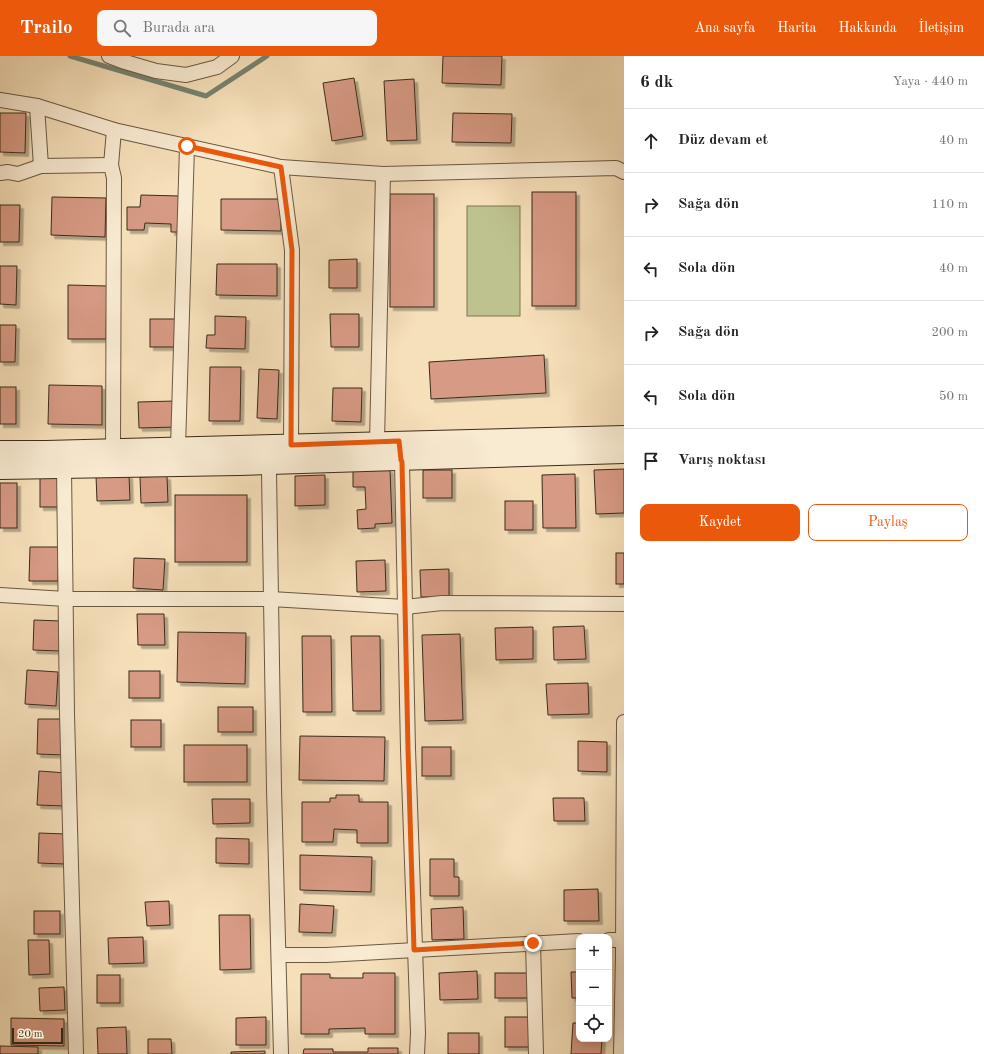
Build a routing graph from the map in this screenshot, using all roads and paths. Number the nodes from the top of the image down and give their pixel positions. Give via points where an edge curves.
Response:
1 (109, 56) edge
2 (232, 56) edge
3 (0, 100) edge
4 (37, 106) junction
5 (114, 130) junction
6 (187, 146) junction
7 (111, 165) junction
8 (41, 166) junction
9 (281, 167) junction
10 (624, 172) edge
11 (0, 173) edge
12 (383, 174) junction
13 (624, 436) edge
14 (377, 442) junction
15 (291, 445) junction
16 (178, 448) junction
17 (113, 450) junction
18 (0, 451) edge
19 (400, 451) junction
20 (624, 453) edge
21 (266, 455) junction
22 (64, 468) junction
23 (0, 469) edge
24 (0, 595) edge
25 (66, 599) junction
26 (271, 599) junction
27 (624, 604) edge
28 (405, 607) junction
29 (624, 722) edge
30 (624, 763) edge
31 (616, 940) edge
32 (576, 941) edge
33 (533, 943) junction
34 (414, 950) junction
35 (279, 955) junction
36 (76, 1054) edge
37 (281, 1054) edge
38 (417, 1054) edge
39 (536, 1054) edge
40 (621, 1054) edge

1 - 2 street via 156,71 186,75 217,67
3 - 4 street
4 - 5 street
4 - 8 street
5 - 6 street
5 - 7 street
6 - 9 street
6 - 16 street
7 - 8 street
7 - 17 street via 114,178
8 - 11 street via 18,174
9 - 12 street
9 - 15 street via 292,250
10 - 12 street via 616,168
12 - 14 street
13 - 19 main road
14 - 15 main road
14 - 19 main road
15 - 21 main road
16 - 17 main road
16 - 21 main road
17 - 18 main road
19 - 20 main road
19 - 21 main road
19 - 28 street
21 - 22 main road
21 - 26 street
22 - 23 main road
22 - 25 street
24 - 25 street
25 - 26 street
25 - 36 street
26 - 28 street
26 - 35 street
27 - 28 street via 442,604
28 - 34 street
29 - 30 street
30 - 31 street
31 - 40 street
32 - 33 street
33 - 34 street
33 - 39 street
34 - 35 street
34 - 38 street
35 - 37 street

